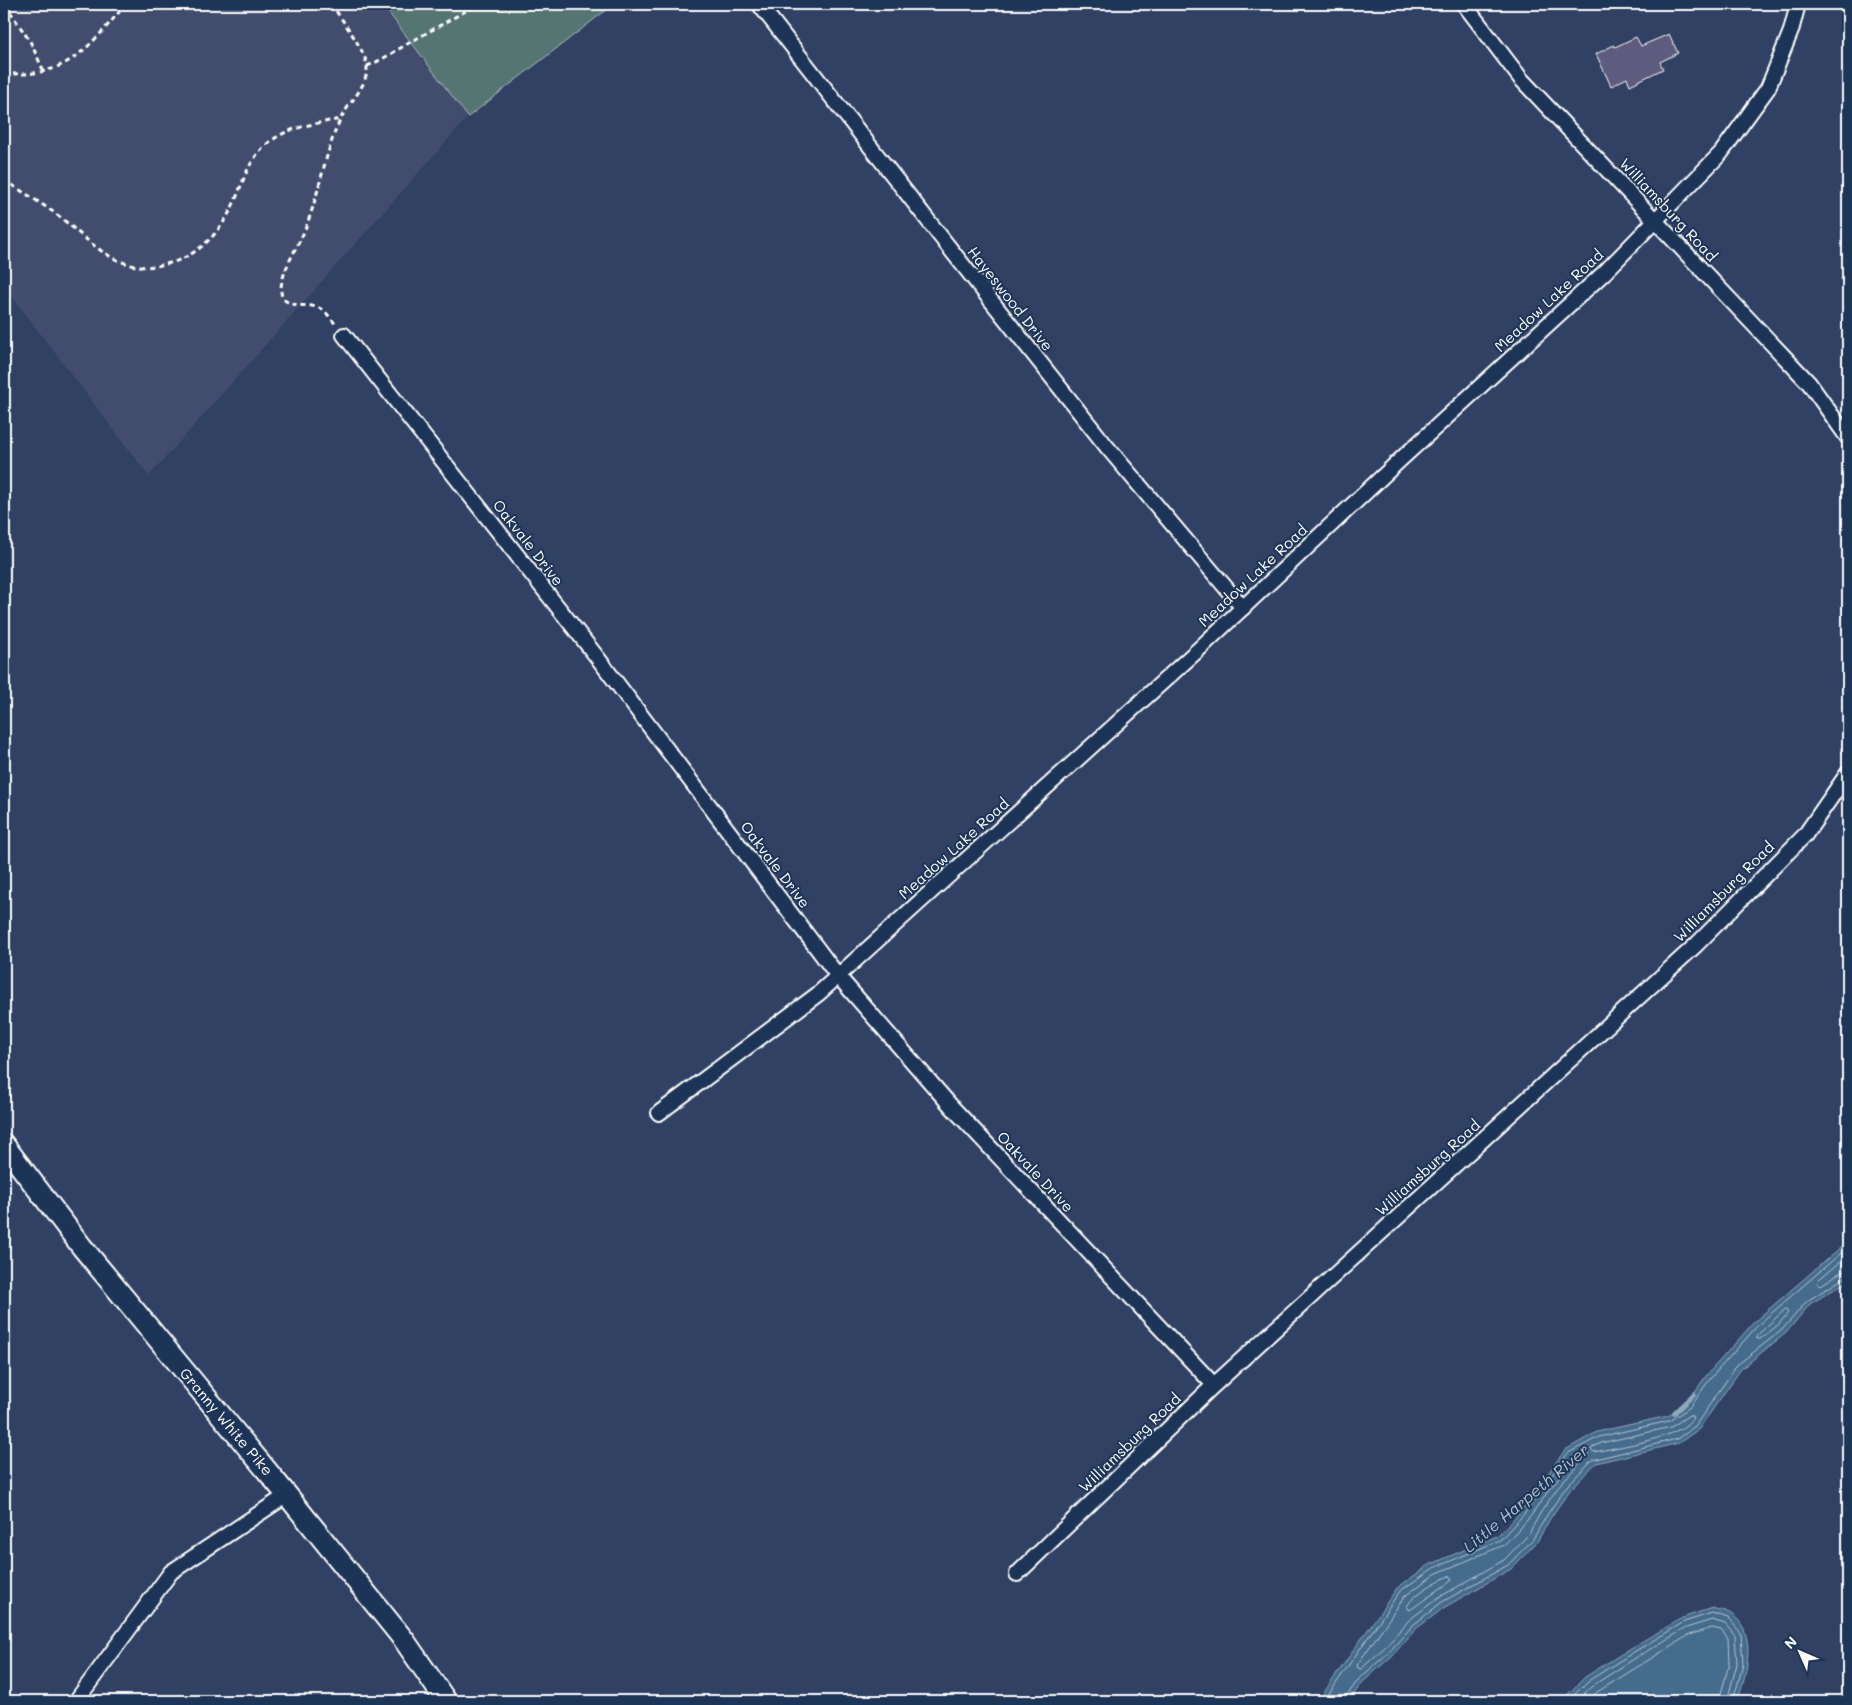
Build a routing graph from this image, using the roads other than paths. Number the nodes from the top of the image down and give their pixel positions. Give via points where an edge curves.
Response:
1 (759, 4) edge
2 (1464, 4) edge
3 (1798, 4) edge
4 (1656, 220) junction
5 (344, 335) road end
6 (1848, 438) edge
7 (1243, 608) junction
8 (1848, 773) edge
9 (838, 976) junction
10 (659, 1113) dead end
11 (4, 1145) edge
12 (1214, 1385) junction
13 (287, 1494) junction
14 (1016, 1574) dead end
15 (76, 1701) edge
16 (446, 1701) edge

1 - 7 street, Hayeswood Drive via 1101,440
2 - 4 street, Williamsburg Road via 1520,79
3 - 4 street, Meadow Lake Road via 1768,88 1721,154
4 - 6 street, Williamsburg Road via 1809,383
4 - 7 street, Meadow Lake Road via 1605,272
5 - 9 street, Oakvale Drive via 591,650
7 - 9 street, Meadow Lake Road
8 - 12 street, Williamsburg Road via 1805,836 1696,944
9 - 10 street, Meadow Lake Road
9 - 12 street, Oakvale Drive via 950,1106
11 - 13 main road, Granny White Pike via 82,1247
12 - 14 street, Williamsburg Road
13 - 15 street via 171,1572
13 - 16 main road, Granny White Pike via 404,1640

